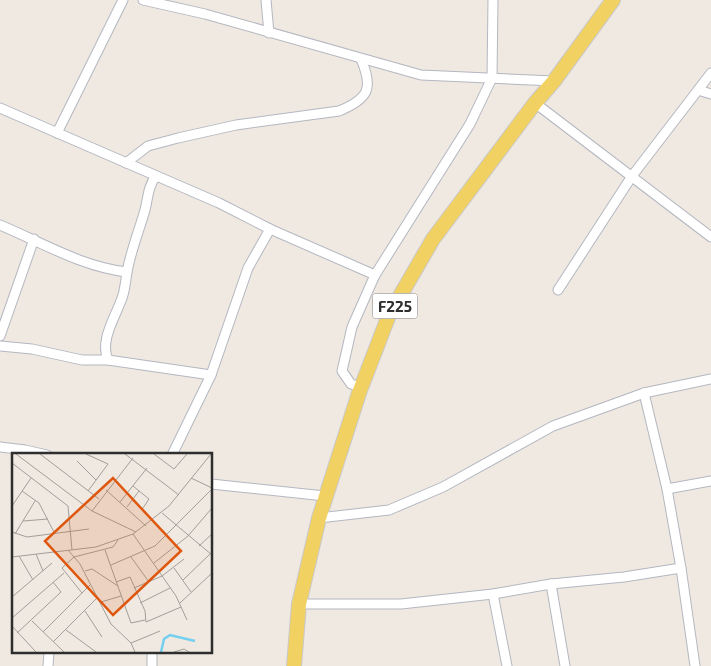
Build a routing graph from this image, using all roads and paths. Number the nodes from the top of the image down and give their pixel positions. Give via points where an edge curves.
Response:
1 (123, 0) edge
2 (143, 0) edge
3 (266, 0) edge
4 (493, 0) edge
5 (613, 0) edge
6 (163, 3) edge
7 (269, 33) junction
8 (361, 59) junction
9 (711, 73) edge
10 (492, 78) junction
11 (554, 81) junction
12 (698, 90) junction
13 (711, 94) edge
14 (535, 103) junction
15 (0, 108) edge
16 (57, 133) junction
17 (126, 163) junction
18 (156, 176) junction
19 (632, 176) junction
20 (0, 225) edge
21 (270, 228) junction
22 (711, 237) edge
23 (34, 239) junction
24 (127, 272) junction
25 (375, 275) junction
26 (558, 290) dead end
27 (0, 336) edge
28 (0, 346) edge
29 (108, 360) junction
30 (211, 376) junction
31 (711, 379) edge
32 (361, 387) junction
33 (644, 393) junction
34 (0, 447) edge
35 (35, 453) edge
36 (173, 453) edge
37 (711, 481) edge
38 (212, 484) edge
39 (667, 489) junction
40 (325, 496) junction
41 (319, 518) junction
42 (681, 568) junction
43 (552, 584) junction
44 (493, 594) junction
45 (299, 604) junction
46 (294, 666) edge
47 (507, 666) edge
48 (565, 666) edge
49 (695, 666) edge

1 - 16 street
2 - 6 street
3 - 7 street
4 - 10 street
5 - 11 main road, F225
6 - 7 street
7 - 8 street
8 - 10 street via 421,75
8 - 17 street via 369,81 367,89 354,105 338,111 178,138 148,146
9 - 12 street
10 - 11 street
10 - 25 street via 470,124
11 - 14 main road, F225
12 - 13 street
12 - 19 street
14 - 19 street
14 - 32 main road, F225 via 433,239 389,315
15 - 16 street
16 - 17 street
17 - 18 street
18 - 21 street
18 - 24 street via 150,186
19 - 22 street
19 - 26 street
20 - 23 street
21 - 25 street
21 - 30 street via 248,268
23 - 24 street via 93,264
23 - 27 street
24 - 29 street via 123,294 106,341
25 - 32 street via 352,326 344,355 342,371 351,384
28 - 29 street via 88,361
29 - 30 street
30 - 36 street
31 - 33 street
32 - 40 main road, F225
33 - 39 street
33 - 41 street via 554,426 442,487 389,510
34 - 35 street
37 - 39 street
38 - 40 street
39 - 42 street
40 - 41 main road, F225
41 - 45 main road, F225
42 - 43 street
42 - 49 street
43 - 44 street
43 - 48 street
44 - 45 street via 401,604
44 - 47 street
45 - 46 main road, F225

